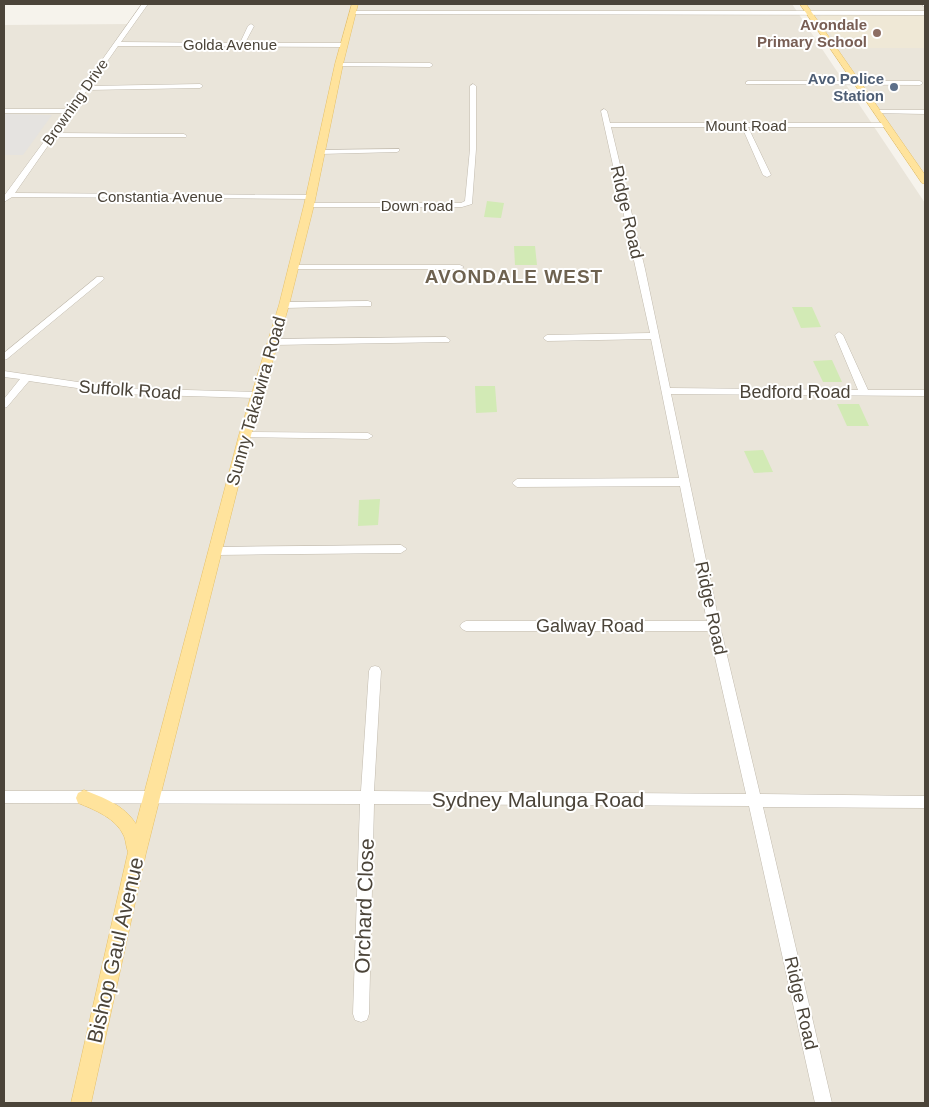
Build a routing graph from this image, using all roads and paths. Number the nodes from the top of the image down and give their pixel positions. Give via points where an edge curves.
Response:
1 (145, 4) edge
2 (690, 4) edge
3 (803, 4) edge
4 (354, 8) edge
5 (693, 12) junction
6 (733, 13) junction
7 (809, 13) junction
8 (925, 13) edge
9 (751, 20) dead end
10 (251, 26) dead end
11 (116, 44) junction
12 (242, 44) junction
13 (344, 45) junction
14 (339, 65) junction
15 (430, 65) dead end
16 (748, 83) dead end
17 (856, 83) junction
18 (920, 83) dead end
19 (200, 86) dead end
20 (473, 86) dead end
21 (85, 88) junction
22 (4, 111) edge
23 (67, 111) junction
24 (604, 112) dead end
25 (876, 112) junction
26 (925, 112) edge
27 (607, 125) junction
28 (744, 125) junction
29 (886, 125) junction
30 (52, 135) junction
31 (184, 136) dead end
32 (397, 150) dead end
33 (320, 152) junction
34 (767, 175) dead end
35 (924, 177) edge
36 (7, 197) edge
37 (310, 201) junction
38 (293, 267) junction
39 (460, 267) dead end
40 (100, 279) dead end
41 (368, 304) dead end
42 (284, 305) junction
43 (839, 335) dead end
44 (654, 336) junction
45 (547, 338) dead end
46 (446, 340) dead end
47 (273, 342) junction
48 (4, 357) edge
49 (4, 374) edge
50 (26, 378) junction
51 (665, 391) junction
52 (864, 392) junction
53 (925, 393) edge
54 (256, 395) junction
55 (4, 405) edge
56 (245, 435) junction
57 (368, 436) dead end
58 (683, 482) junction
59 (517, 483) dead end
60 (400, 549) dead end
61 (215, 551) junction
62 (466, 626) dead end
63 (714, 626) junction
64 (376, 671) dead end
65 (4, 797) edge
66 (151, 797) junction
67 (84, 798) junction
68 (367, 798) junction
69 (754, 801) junction
70 (925, 802) edge
71 (137, 852) junction
72 (361, 1014) dead end
73 (81, 1103) edge
74 (824, 1103) edge

1 - 11 street, Browning Drive
2 - 5 street
3 - 7 main road
4 - 5 street via 485,16
4 - 13 main road, Sunny Takawira Road
5 - 6 street
6 - 7 street
6 - 9 street
7 - 8 street
7 - 17 main road
10 - 12 street
11 - 12 street, Golda Avenue
11 - 21 street, Browning Drive
12 - 13 street, Golda Avenue
13 - 14 main road, Sunny Takawira Road
14 - 15 street
14 - 33 main road, Sunny Takawira Road
16 - 17 street
17 - 18 street
17 - 25 main road
19 - 21 street
20 - 37 street, Down road via 469,202 462,205
21 - 23 street, Browning Drive
22 - 23 street
23 - 30 street, Browning Drive
24 - 27 street, Ridge Road
25 - 26 street
25 - 29 main road
27 - 28 street, Mount Road
27 - 44 street, Ridge Road
28 - 29 street, Mount Road
28 - 34 street
29 - 35 main road
30 - 31 street
30 - 36 street, Browning Drive
32 - 33 street
33 - 37 main road, Sunny Takawira Road
36 - 37 street, Constantia Avenue
37 - 38 main road, Sunny Takawira Road
38 - 39 street
38 - 42 main road, Sunny Takawira Road
40 - 48 street
41 - 42 street
42 - 47 main road, Sunny Takawira Road
43 - 52 street
44 - 45 street
44 - 51 street, Ridge Road
46 - 47 street
47 - 54 main road, Sunny Takawira Road
49 - 50 street, Suffolk Road
50 - 54 street, Suffolk Road via 144,393
50 - 55 street
51 - 52 street, Bedford Road
51 - 58 street, Ridge Road
52 - 53 street, Bedford Road
54 - 56 main road, Sunny Takawira Road
56 - 57 street
56 - 61 main road, Sunny Takawira Road
58 - 59 street
58 - 63 street, Ridge Road
60 - 61 street
61 - 66 main road, Sunny Takawira Road
62 - 63 street, Galway Road
63 - 69 street, Ridge Road
64 - 68 street, Orchard Close
65 - 67 street, Sydney Malunga Road
66 - 67 street, Sydney Malunga Road
66 - 68 street, Sydney Malunga Road
66 - 71 main road, Bishop Gaul Avenue
67 - 71 main road via 114,811 125,821 132,832
68 - 69 street, Sydney Malunga Road
68 - 72 street, Orchard Close
69 - 70 street, Sydney Malunga Road
69 - 74 street, Ridge Road
71 - 73 main road, Bishop Gaul Avenue

